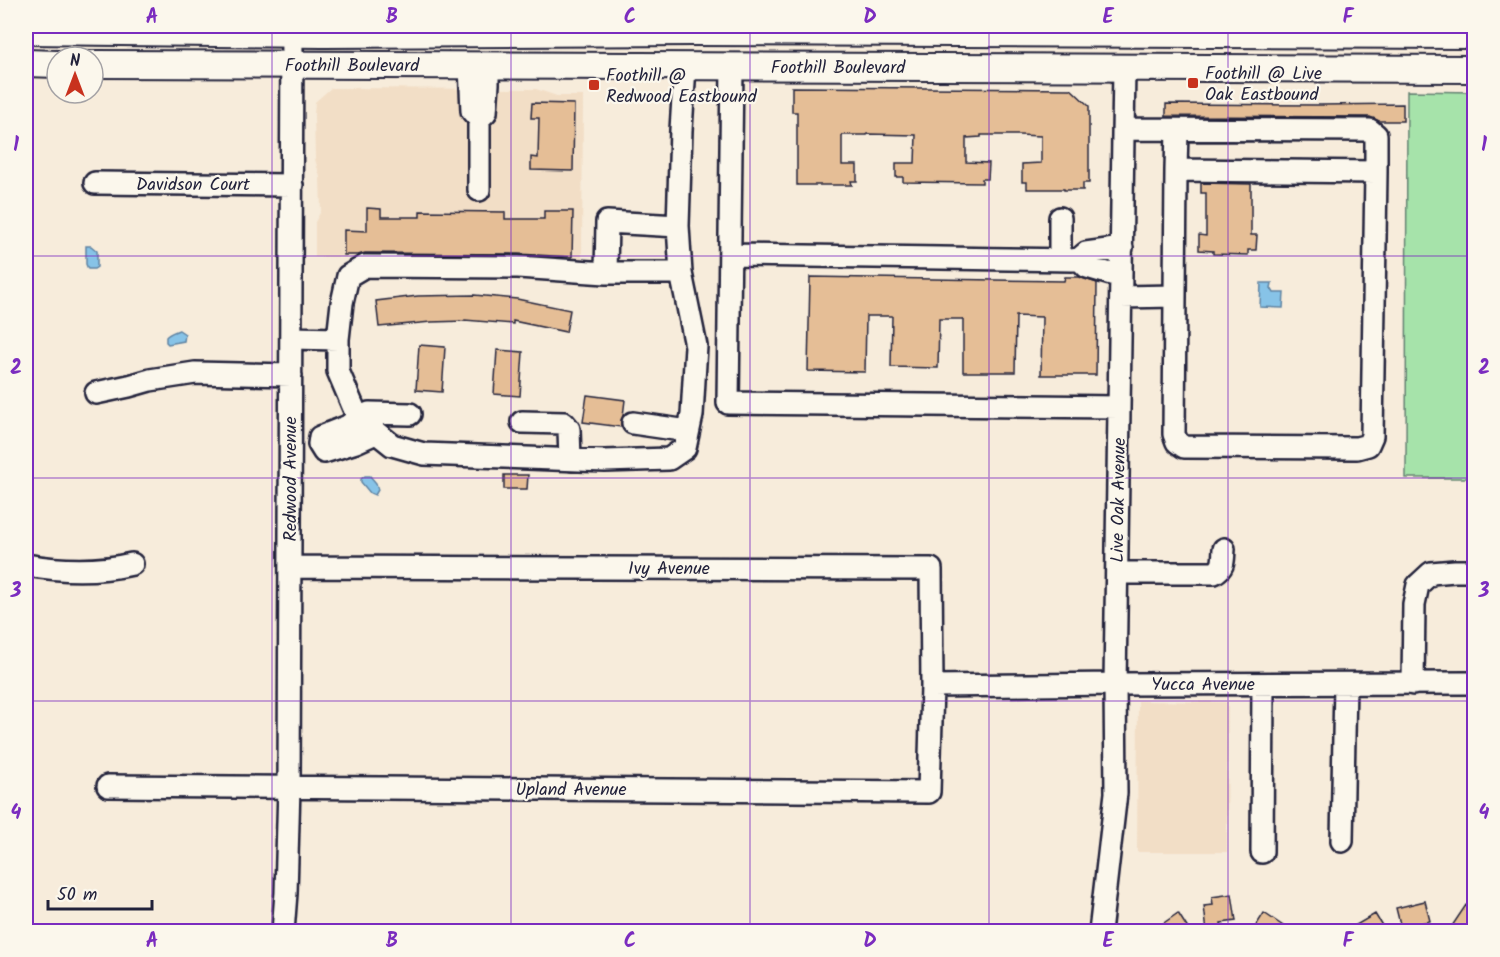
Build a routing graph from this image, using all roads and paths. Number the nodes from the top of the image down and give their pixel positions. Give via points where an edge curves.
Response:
1 (110, 29) edge
2 (622, 29) edge
3 (692, 29) edge
4 (1040, 29) edge
5 (1110, 29) edge
6 (292, 30) edge
7 (487, 30) edge
8 (1308, 30) edge
9 (1435, 30) edge
10 (26, 31) edge
11 (1474, 35) edge
12 (26, 63) edge
13 (45, 64) edge
14 (105, 64) edge
15 (292, 65) junction
16 (479, 66) junction
17 (685, 66) junction
18 (732, 66) junction
19 (1124, 68) junction
20 (1474, 69) edge
21 (1124, 129) junction
22 (1177, 130) junction
23 (1176, 170) junction
24 (1376, 172) junction
25 (95, 183) dead end
26 (292, 185) junction
27 (479, 190) dead end
28 (1060, 218) dead end
29 (678, 226) junction
30 (1122, 248) junction
31 (730, 255) junction
32 (1069, 259) junction
33 (606, 273) junction
34 (681, 273) junction
35 (1121, 287) junction
36 (1175, 296) junction
37 (291, 338) junction
38 (338, 339) junction
39 (291, 375) junction
40 (96, 393) dead end
41 (1119, 407) junction
42 (410, 414) dead end
43 (522, 422) dead end
44 (633, 423) dead end
45 (350, 430) junction
46 (688, 431) junction
47 (291, 445) junction
48 (570, 460) junction
49 (1224, 549) dead end
50 (132, 564) dead end
51 (26, 565) edge
52 (290, 567) junction
53 (1474, 571) edge
54 (1117, 573) junction
55 (1474, 683) edge
56 (1116, 684) junction
57 (1263, 684) junction
58 (1345, 684) junction
59 (1413, 684) junction
60 (932, 686) junction
61 (108, 786) dead end
62 (289, 787) junction
63 (1342, 841) dead end
64 (1262, 852) dead end
65 (283, 932) edge
66 (1100, 932) edge

1 - 6 main road, Foothill Boulevard
1 - 10 main road, Foothill Boulevard
2 - 3 main road, Foothill Boulevard
2 - 7 main road, Foothill Boulevard
3 - 4 main road, Foothill Boulevard
4 - 5 main road, Foothill Boulevard
5 - 8 main road, Foothill Boulevard
6 - 7 main road, Foothill Boulevard
6 - 15 street, Redwood Avenue
8 - 9 main road, Foothill Boulevard
9 - 11 main road, Foothill Boulevard
12 - 13 main road
14 - 15 main road, Foothill Boulevard
15 - 16 main road, Foothill Boulevard
15 - 26 street, Redwood Avenue
16 - 17 main road, Foothill Boulevard
16 - 27 street via 472,111 479,119
17 - 18 main road, Foothill Boulevard
17 - 29 street
18 - 19 main road, Foothill Boulevard
18 - 31 street
19 - 20 main road, Foothill Boulevard
19 - 21 street, Live Oak Avenue
21 - 22 street
21 - 30 street, Live Oak Avenue
22 - 23 street
22 - 24 street via 1370,130 1376,135
23 - 24 street
23 - 36 street
24 - 36 street via 1372,436 1368,445 1184,447 1177,442
25 - 26 street, Davidson Court
26 - 37 street, Redwood Avenue
28 - 32 street
29 - 33 street via 607,222
29 - 34 street
30 - 32 street
30 - 35 street, Live Oak Avenue
31 - 32 street
31 - 41 street via 728,404
32 - 35 street
33 - 34 street
33 - 38 street via 518,267 364,266 348,276
34 - 46 street via 696,346
35 - 36 street
35 - 41 street, Live Oak Avenue
37 - 38 street
37 - 39 street, Redwood Avenue
38 - 45 street via 338,371
39 - 40 street via 195,373
39 - 47 street, Redwood Avenue
41 - 54 street, Live Oak Avenue
42 - 45 street via 369,413
43 - 48 street via 564,423 569,429
44 - 46 street
45 - 47 street via 324,452 319,444
45 - 48 street via 376,433 392,446 424,453
46 - 48 street via 685,448 669,459
47 - 52 street, Redwood Avenue
49 - 54 street via 1221,569 1214,573
50 - 51 street via 99,570
52 - 60 street, Ivy Avenue via 931,569
52 - 62 street, Redwood Avenue
53 - 59 street via 1431,573 1418,585 1414,604
54 - 56 street, Live Oak Avenue
55 - 59 street, Yucca Avenue
56 - 57 street, Yucca Avenue
56 - 60 street, Yucca Avenue
56 - 66 street, Live Oak Avenue via 1116,793
57 - 58 street, Yucca Avenue
57 - 64 street
58 - 59 street, Yucca Avenue
58 - 63 street
60 - 62 street, Upland Avenue via 929,792
61 - 62 street, Upland Avenue
62 - 65 street, Redwood Avenue

